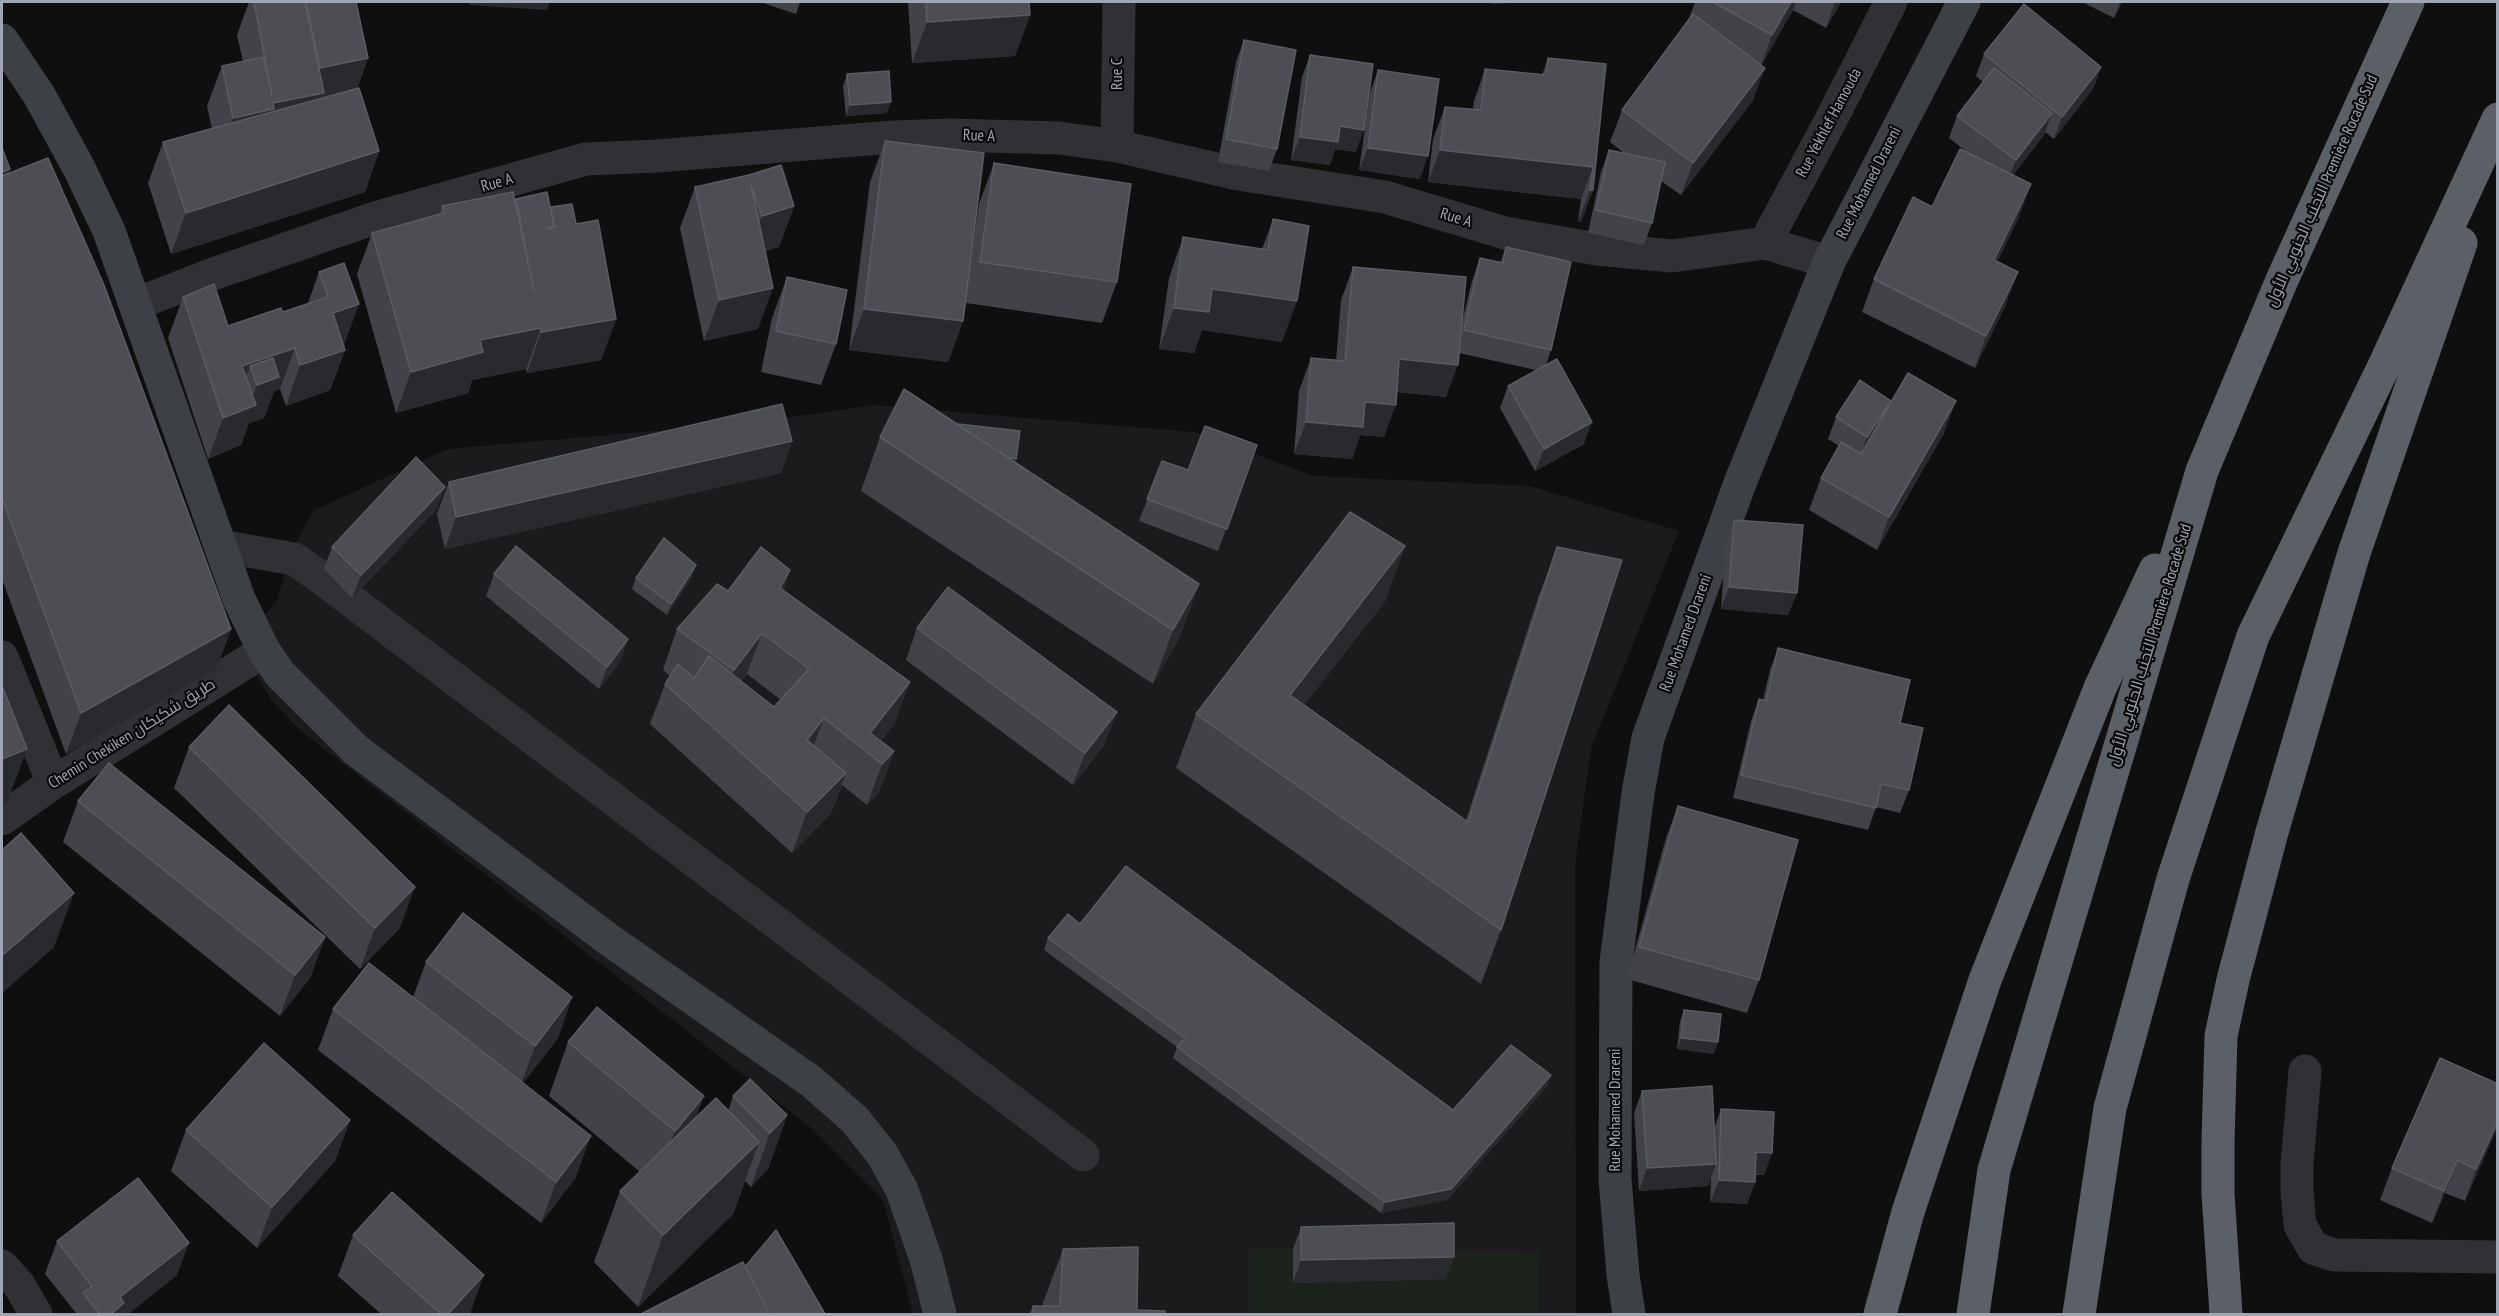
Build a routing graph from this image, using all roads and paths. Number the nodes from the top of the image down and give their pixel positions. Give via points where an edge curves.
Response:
1 (1119, 2) edge
2 (1891, 2) edge
3 (1964, 2) edge
4 (2408, 2) edge
5 (2, 40) edge
6 (2498, 119) edge
7 (2498, 137) edge
8 (1117, 146) junction
9 (1765, 243) junction
10 (1829, 262) junction
11 (136, 303) junction
12 (2202, 471) junction
13 (220, 546) junction
14 (264, 651) junction
15 (2, 657) edge
16 (53, 783) junction
17 (2, 819) edge
18 (2306, 1071) dead end
19 (1083, 1155) dead end
20 (2498, 1257) edge
21 (2, 1266) edge
22 (36, 1314) edge
23 (940, 1314) edge
24 (1629, 1314) edge
25 (1880, 1314) edge
26 (1973, 1314) edge
27 (2079, 1314) edge
28 (2226, 1314) edge

1 - 8 street, Rue C
2 - 9 street, Rue Yekhlef Hamouda
3 - 10 street, Rue Mohamed Drareni
4 - 12 highway, التجنب الجنوبي الأول Première Rocade Sud via 2287,270
5 - 11 street via 80,168
6 - 27 highway via 2253,636 2173,879 2110,1108
7 - 28 highway via 2354,553 2232,980 2221,1036 2218,1142
8 - 9 street, Rue A via 1238,174 1384,197 1505,233 1597,249 1672,256
8 - 11 street, Rue A via 1059,138 950,135 586,159 375,218
9 - 10 street, Rue A
10 - 24 street, Rue Mohamed Drareni via 1740,483 1648,738 1616,962 1615,1179
11 - 13 street
12 - 25 highway via 2100,688 1985,980 1908,1212
12 - 26 highway, التجنب الجنوبي الأول Première Rocade Sud via 1994,1170
13 - 14 street
13 - 19 street via 294,559 316,574
14 - 16 street, Chemin Chekiken طريق شكيكان
14 - 23 street via 280,674 356,750 609,939 812,1082 855,1120 882,1154 902,1190
15 - 16 street
16 - 17 street, Chemin Chekiken طريق شكيكان
18 - 20 street via 2297,1190 2300,1225 2313,1248 2334,1255
21 - 22 street

